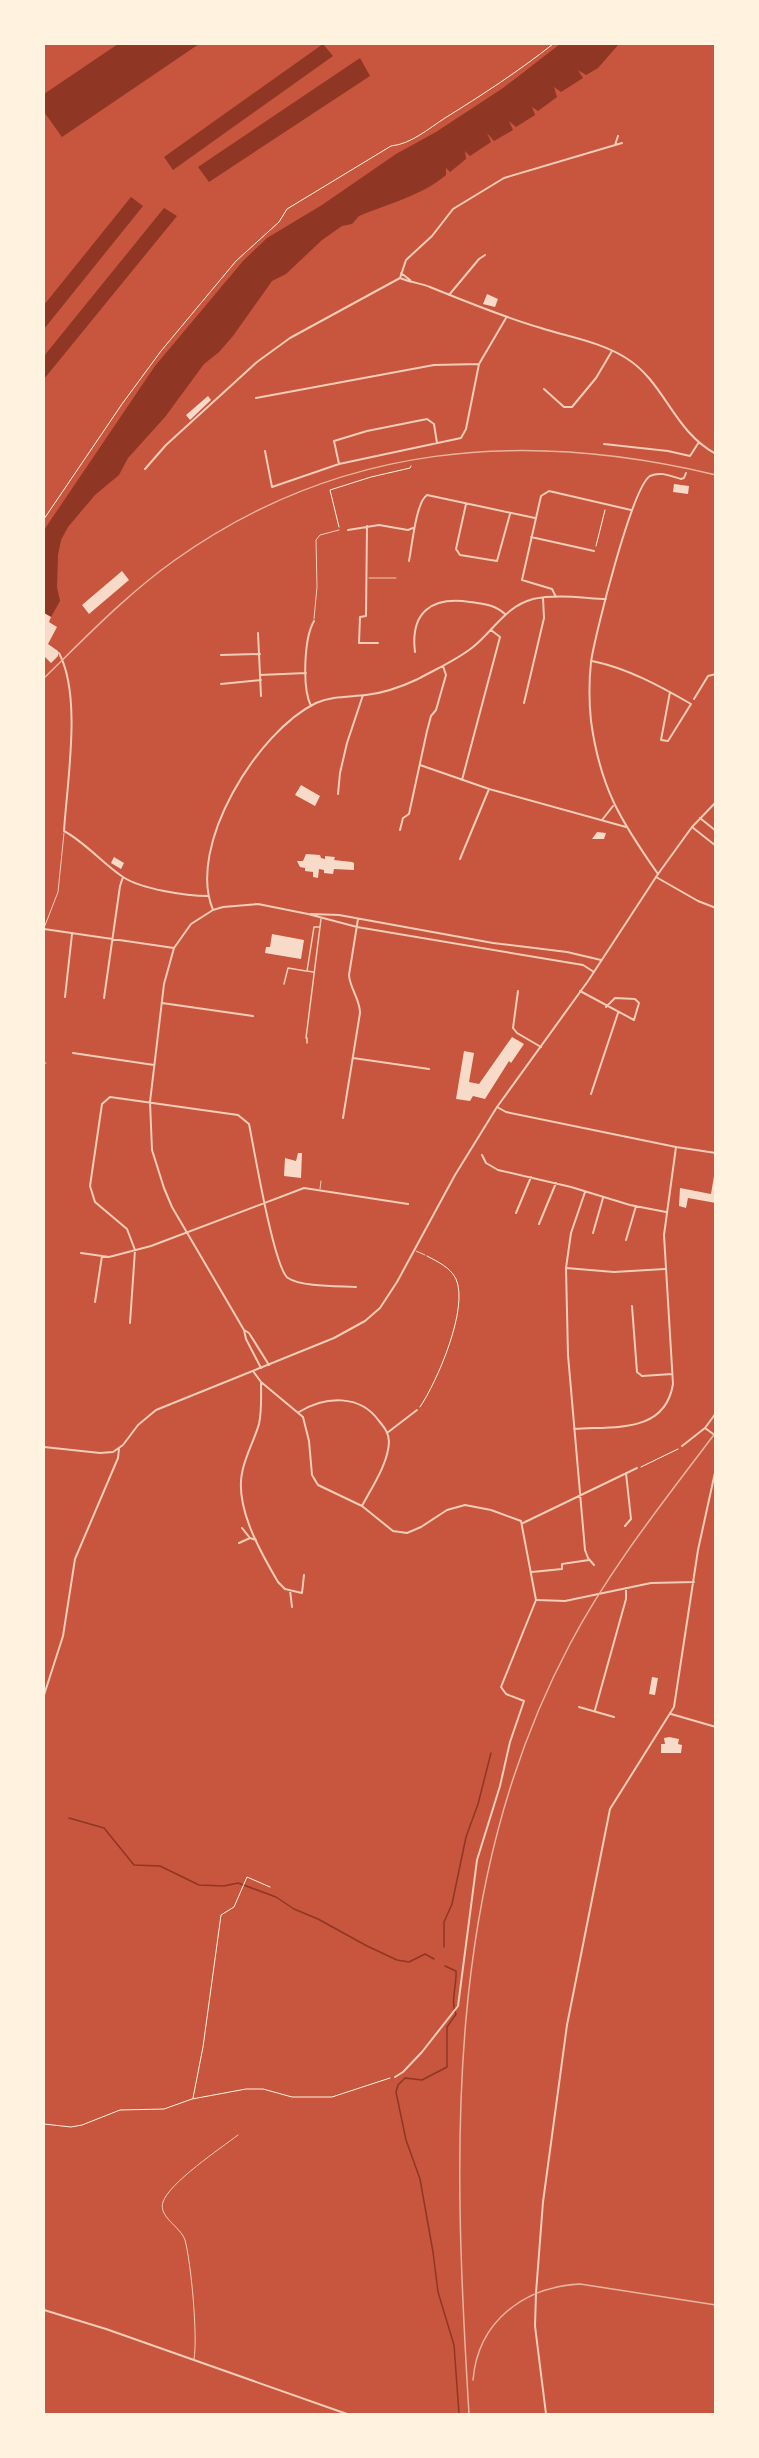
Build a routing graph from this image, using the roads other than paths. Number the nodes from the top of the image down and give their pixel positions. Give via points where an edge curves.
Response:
1 (618, 136) dead end
2 (622, 143) dead end
3 (615, 145) junction
4 (485, 255) dead end
5 (401, 273) junction
6 (400, 278) junction
7 (410, 280) junction
8 (449, 295) junction
9 (506, 318) junction
10 (612, 351) junction
11 (479, 364) junction
12 (544, 389) dead end
13 (256, 398) dead end
14 (699, 442) junction
15 (437, 443) junction
16 (604, 444) dead end
17 (266, 451) dead end
18 (716, 454) edge
19 (339, 464) junction
20 (145, 469) dead end
21 (686, 473) dead end
22 (466, 504) junction
23 (633, 510) junction
24 (510, 514) junction
25 (535, 518) junction
26 (367, 526) junction
27 (413, 528) junction
28 (339, 530) road end
29 (348, 530) road end
30 (531, 537) junction
31 (594, 551) road end
32 (409, 561) dead end
33 (367, 578) junction
34 (396, 578) dead end
35 (556, 597) junction
36 (543, 598) junction
37 (606, 600) junction
38 (505, 614) junction
39 (314, 621) joint
40 (491, 630) junction
41 (258, 633) dead end
42 (378, 643) dead end
43 (415, 652) dead end
44 (59, 653) dead end
45 (260, 654) junction
46 (221, 655) dead end
47 (592, 661) junction
48 (443, 666) junction
49 (306, 673) junction
50 (716, 674) edge
51 (260, 675) junction
52 (261, 680) junction
53 (221, 684) dead end
54 (670, 692) junction
55 (363, 695) junction
56 (261, 696) dead end
57 (694, 699) joint
58 (524, 703) dead end
59 (691, 704) junction
60 (311, 706) junction
61 (420, 765) junction
62 (462, 780) junction
63 (489, 789) junction
64 (338, 794) dead end
65 (716, 802) edge
66 (614, 806) junction
67 (700, 818) junction
68 (602, 820) junction
69 (626, 827) junction
70 (692, 827) junction
71 (400, 830) dead end
72 (64, 831) junction
73 (716, 831) edge
74 (716, 846) edge
75 (460, 859) dead end
76 (657, 875) junction
77 (123, 877) junction
78 (208, 896) junction
79 (716, 908) edge
80 (213, 910) junction
81 (308, 914) junction
82 (321, 919) junction
83 (358, 919) junction
84 (320, 927) junction
85 (357, 927) junction
86 (44, 928) edge
87 (72, 934) junction
88 (113, 940) junction
89 (174, 948) junction
90 (601, 960) junction
91 (307, 971) junction
92 (313, 972) junction
93 (594, 972) junction
94 (284, 984) dead end
95 (518, 991) dead end
96 (580, 991) junction
97 (65, 997) dead end
98 (104, 998) dead end
99 (162, 1003) junction
100 (606, 1006) junction
101 (618, 1013) junction
102 (253, 1016) dead end
103 (308, 1042) dead end
104 (541, 1047) junction
105 (73, 1053) dead end
106 (353, 1058) junction
107 (154, 1065) junction
108 (429, 1069) dead end
109 (591, 1094) dead end
110 (150, 1102) junction
111 (497, 1107) junction
112 (343, 1118) dead end
113 (676, 1147) junction
114 (716, 1153) edge
115 (482, 1155) dead end
116 (531, 1177) junction
117 (321, 1181) dead end
118 (555, 1183) junction
119 (320, 1189) junction
120 (585, 1192) junction
121 (603, 1198) junction
122 (266, 1203) junction
123 (408, 1203) dead end
124 (636, 1206) junction
125 (666, 1212) junction
126 (516, 1213) dead end
127 (539, 1224) dead end
128 (593, 1233) dead end
129 (187, 1234) junction
130 (626, 1240) dead end
131 (135, 1250) junction
132 (414, 1250) junction
133 (81, 1253) dead end
134 (425, 1255) road end
135 (102, 1256) junction
136 (566, 1268) junction
137 (665, 1269) junction
138 (356, 1287) dead end
139 (95, 1302) dead end
140 (632, 1306) dead end
141 (130, 1323) dead end
142 (244, 1330) junction
143 (269, 1365) junction
144 (261, 1368) junction
145 (253, 1371) junction
146 (672, 1374) junction
147 (261, 1382) junction
148 (417, 1410) road end
149 (299, 1412) junction
150 (716, 1413) edge
151 (705, 1428) junction
152 (574, 1429) junction
153 (387, 1432) junction
154 (716, 1436) edge
155 (682, 1446) road end
156 (44, 1447) edge
157 (119, 1449) junction
158 (637, 1468) road end
159 (716, 1468) edge
160 (626, 1473) junction
161 (582, 1495) junction
162 (362, 1506) junction
163 (522, 1523) junction
164 (625, 1526) joint
165 (242, 1528) dead end
166 (623, 1530) dead end
167 (250, 1538) junction
168 (256, 1540) junction
169 (239, 1543) dead end
170 (589, 1560) junction
171 (594, 1565) dead end
172 (532, 1572) junction
173 (304, 1575) dead end
174 (694, 1582) junction
175 (627, 1588) junction
176 (290, 1590) junction
177 (536, 1599) junction
178 (292, 1607) dead end
179 (44, 1695) edge
180 (579, 1707) dead end
181 (596, 1710) junction
182 (671, 1713) junction
183 (614, 1717) dead end
184 (716, 1727) edge
185 (395, 2077) road end
186 (238, 2135) dead end
187 (44, 2310) edge
188 (193, 2360) junction
189 (346, 2415) edge
190 (546, 2415) edge

1 - 3 street
2 - 3 street
3 - 5 street via 504,178 453,209 406,260
4 - 8 street
5 - 6 street
5 - 7 street
6 - 7 street
6 - 20 street via 309,327 257,362
7 - 8 street
8 - 9 street
9 - 10 street
9 - 11 street
10 - 12 street via 572,407 564,407
10 - 14 street via 644,372 678,422
11 - 13 street via 434,364
11 - 15 street via 464,433 453,441
14 - 16 street via 690,456
14 - 18 street
15 - 19 street
15 - 19 street via 434,424 427,419 367,430 335,440
17 - 19 street via 272,487
21 - 23 street via 681,479 663,474 649,477
22 - 24 street
22 - 24 street via 456,549 460,555 497,561
22 - 27 street via 425,496
23 - 25 street via 546,492 541,496
23 - 37 street
24 - 25 street
25 - 30 street
26 - 27 street
26 - 29 street
26 - 33 street
27 - 32 street
28 - 39 lane via 316,540
30 - 31 street
30 - 35 street via 522,580 552,589
33 - 34 lane
33 - 42 street via 366,616 360,617 358,643
35 - 36 street
35 - 37 street
36 - 38 street via 521,604
36 - 58 street via 544,618
37 - 47 street
38 - 40 street
38 - 43 street via 493,605 454,599 439,602 429,607 418,622
39 - 49 street
40 - 48 street
40 - 62 street via 500,637
41 - 45 street
44 - 72 street via 68,680 71,721
45 - 46 street
45 - 51 street
47 - 54 street
47 - 66 street via 592,724 602,775
48 - 55 street via 398,688
48 - 61 street via 446,675 431,716
49 - 51 street
49 - 60 street
50 - 57 street via 708,676
51 - 52 street
52 - 53 street
52 - 56 street
54 - 59 street
54 - 59 street via 661,740 668,741
55 - 60 street via 336,697
55 - 64 street via 346,743
57 - 59 lane
60 - 78 street via 268,740 238,783 214,843 207,877
61 - 62 street
61 - 71 street via 409,814 403,818
62 - 63 street
63 - 68 street
63 - 75 street
65 - 67 street
66 - 68 street
66 - 69 street
67 - 70 street
67 - 73 street
68 - 69 street
69 - 76 street
70 - 74 street
70 - 76 street
72 - 77 street
72 - 86 lane via 58,892
76 - 79 street
76 - 90 street
77 - 78 street via 148,887
77 - 88 street
78 - 80 street
80 - 81 street via 250,904
80 - 89 street via 191,924
81 - 82 street
81 - 83 street
82 - 84 street
82 - 85 street
83 - 85 street
83 - 90 street
84 - 91 street via 314,927
84 - 92 street
85 - 93 street via 583,965
85 - 106 street via 349,975 360,1009
86 - 87 street
87 - 88 street
87 - 97 street
88 - 89 street
88 - 98 street
89 - 99 street
90 - 93 street
91 - 92 street
91 - 94 street via 288,968
92 - 103 street
93 - 96 street
95 - 104 street via 513,1028
96 - 100 street
96 - 104 street
99 - 102 street
99 - 107 street
100 - 101 street
100 - 101 street via 615,998 639,1001 634,1020
101 - 109 street
104 - 111 street
105 - 107 street
106 - 108 street
106 - 112 street
107 - 110 street
110 - 122 street via 243,1117 249,1124
110 - 129 street via 152,1150 164,1188
110 - 131 street via 114,1097 104,1101 91,1176 95,1202 127,1229
111 - 113 street
111 - 132 street
113 - 114 street
113 - 125 street
115 - 116 street via 491,1167
116 - 118 street
116 - 126 street
117 - 119 lane
118 - 120 street
118 - 127 street
119 - 122 street via 304,1188
119 - 123 street
120 - 121 street
120 - 136 street via 571,1233
121 - 124 street
121 - 128 street
122 - 129 street
122 - 138 street via 273,1248 288,1278
124 - 125 street
124 - 130 street
125 - 137 street
129 - 131 street
129 - 142 street
131 - 135 street
131 - 141 street
132 - 134 lane
132 - 143 street via 389,1296 365,1321
133 - 135 street
135 - 139 street
136 - 137 street via 614,1272
136 - 152 street
137 - 146 street
140 - 146 street via 637,1372 642,1376
142 - 143 street
142 - 144 street
143 - 144 street
144 - 145 street
145 - 147 street
145 - 157 street via 156,1410
146 - 152 street via 668,1402 650,1419 637,1424
147 - 149 street
147 - 168 street via 259,1422 241,1476
148 - 153 street
149 - 153 street via 338,1399 350,1401 369,1410
149 - 162 street via 307,1428 314,1480
150 - 151 street
151 - 154 street
151 - 155 street
152 - 161 street
153 - 162 street via 389,1443 380,1472
156 - 157 street via 100,1453
157 - 179 street via 75,1559 63,1636
158 - 160 street
159 - 174 street
160 - 161 street
160 - 164 street via 631,1519
161 - 163 street
161 - 170 street
162 - 163 street via 398,1533 407,1533 447,1509 465,1505 491,1510
163 - 172 street
164 - 166 lane
165 - 167 street
167 - 168 street
167 - 169 street
168 - 176 street via 278,1582
170 - 171 street
170 - 172 street via 562,1564 562,1569
172 - 177 street
173 - 176 street via 302,1593
174 - 175 street
174 - 182 street
175 - 177 street via 565,1601
175 - 181 street
176 - 178 street
177 - 185 street via 501,1687 506,1694 524,1701 477,1860 460,1999 455,2011 416,2059
180 - 181 street
181 - 183 street
182 - 184 street
182 - 190 street via 610,1809 558,2075 536,2293 535,2326
186 - 188 lane via 175,2184 162,2206 182,2233 188,2254
187 - 188 street
188 - 189 street

